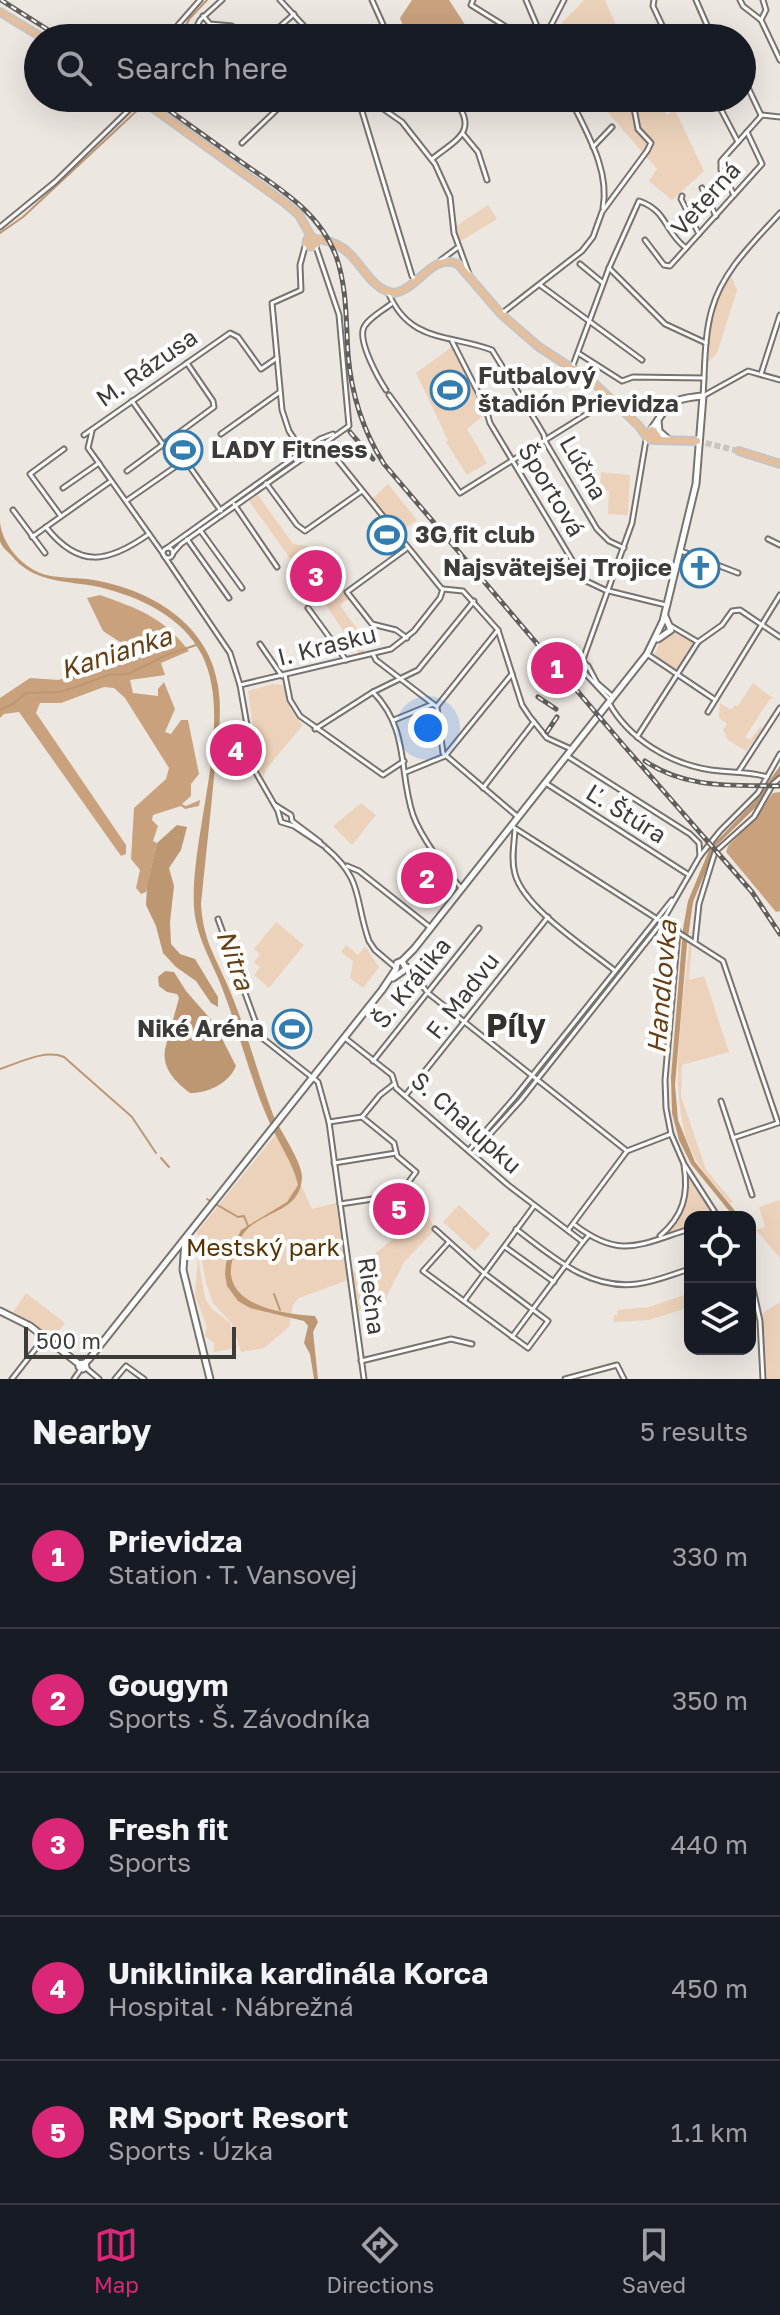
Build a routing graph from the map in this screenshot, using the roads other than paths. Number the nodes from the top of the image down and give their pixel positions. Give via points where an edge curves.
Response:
1 (200, 0) edge
2 (222, 0) edge
3 (280, 0) edge
4 (372, 0) edge
5 (473, 0) edge
6 (526, 0) edge
7 (564, 0) edge
8 (654, 0) edge
9 (696, 0) edge
10 (740, 0) edge
11 (763, 0) edge
12 (0, 12) edge
13 (294, 14) junction
14 (203, 16) junction
15 (761, 20) junction
16 (179, 24) edge
17 (197, 24) edge
18 (210, 24) edge
19 (283, 24) edge
20 (303, 24) edge
21 (383, 24) edge
22 (502, 24) edge
23 (535, 24) edge
24 (552, 24) edge
25 (661, 24) edge
26 (706, 24) edge
27 (24, 27) edge
28 (780, 60) edge
29 (756, 103) edge
30 (129, 112) edge
31 (159, 112) edge
32 (274, 112) edge
33 (362, 112) edge
34 (388, 112) edge
35 (464, 112) edge
36 (577, 112) edge
37 (635, 112) edge
38 (722, 112) edge
39 (762, 115) junction
40 (780, 117) edge
41 (612, 127) dead end
42 (747, 132) junction
43 (463, 134) junction
44 (738, 142) junction
45 (242, 143) dead end
46 (593, 147) junction
47 (432, 159) junction
48 (487, 180) dead end
49 (702, 188) dead end
50 (734, 195) junction
51 (682, 196) dead end
52 (602, 212) junction
53 (780, 213) edge
54 (716, 216) junction
55 (0, 227) edge
56 (699, 234) junction
57 (645, 240) dead end
58 (312, 243) junction
59 (457, 247) junction
60 (686, 248) junction
61 (439, 263) junction
62 (463, 263) junction
63 (580, 264) dead end
64 (609, 268) junction
65 (416, 281) junction
66 (603, 283) junction
67 (540, 285) junction
68 (388, 292) junction
69 (393, 303) junction
70 (501, 314) junction
71 (780, 315) edge
72 (589, 321) junction
73 (452, 340) junction
74 (707, 343) junction
75 (578, 353) junction
76 (277, 358) junction
77 (642, 360) dead end
78 (187, 363) junction
79 (572, 368) junction
80 (761, 374) junction
81 (704, 378) junction
82 (780, 380) edge
83 (386, 390) dead end
84 (280, 392) junction
85 (389, 395) dead end
86 (703, 396) junction
87 (611, 399) junction
88 (132, 401) junction
89 (657, 421) junction
90 (92, 429) junction
91 (221, 434) dead end
92 (651, 435) junction
93 (544, 439) junction
94 (89, 440) junction
95 (667, 440) junction
96 (322, 441) junction
97 (697, 441) tunnel mouth
98 (164, 446) junction
99 (64, 449) dead end
100 (739, 451) tunnel mouth
101 (304, 453) junction
102 (511, 459) junction
103 (99, 463) junction
104 (779, 464) edge
105 (127, 471) dead end
106 (111, 481) junction
107 (265, 482) junction
108 (63, 488) dead end
109 (362, 491) junction
110 (126, 501) junction
111 (234, 504) junction
112 (13, 510) dead end
113 (222, 512) junction
114 (60, 516) junction
115 (46, 527) junction
116 (199, 529) junction
117 (149, 534) junction
118 (32, 537) junction
119 (186, 538) junction
120 (768, 539) dead end
121 (156, 544) junction
122 (780, 545) edge
123 (167, 548) junction
124 (407, 548) junction
125 (624, 548) junction
126 (681, 551) junction
127 (45, 553) dead end
128 (173, 554) junction
129 (164, 556) junction
130 (277, 567) dead end
131 (174, 569) junction
132 (738, 573) dead end
133 (242, 588) dead end
134 (443, 589) junction
135 (608, 591) junction
136 (780, 595) edge
137 (229, 598) dead end
138 (474, 601) junction
139 (666, 605) junction
140 (308, 608) dead end
141 (760, 624) junction
142 (665, 628) junction
143 (498, 630) junction
144 (780, 637) edge
145 (407, 638) junction
146 (698, 642) junction
147 (260, 644) dead end
148 (373, 654) junction
149 (647, 654) junction
150 (346, 661) junction
151 (585, 663) junction
152 (513, 674) junction
153 (677, 674) junction
154 (283, 675) junction
155 (401, 679) junction
156 (240, 685) junction
157 (373, 692) junction
158 (715, 699) junction
159 (611, 700) junction
160 (435, 705) junction
161 (780, 708) edge
162 (708, 712) dead end
163 (394, 720) junction
164 (534, 722) junction
165 (315, 729) junction
166 (637, 737) junction
167 (572, 750) junction
168 (780, 754) edge
169 (445, 756) junction
170 (567, 756) junction
171 (404, 761) junction
172 (739, 771) junction
173 (406, 772) junction
174 (767, 777) junction
175 (780, 778) edge
176 (546, 783) junction
177 (483, 788) junction
178 (273, 802) junction
179 (286, 813) junction
180 (281, 817) junction
181 (518, 817) junction
182 (291, 822) junction
183 (511, 829) junction
184 (514, 841) junction
185 (700, 856) junction
186 (345, 865) junction
187 (361, 873) junction
188 (689, 875) junction
189 (352, 876) junction
190 (462, 889) junction
191 (679, 890) junction
192 (548, 917) junction
193 (218, 919) dead end
194 (657, 919) junction
195 (662, 922) junction
196 (431, 928) junction
197 (479, 928) dead end
198 (679, 932) junction
199 (693, 941) junction
200 (384, 959) junction
201 (401, 967) junction
202 (616, 971) junction
203 (620, 975) junction
204 (391, 976) junction
205 (382, 990) junction
206 (428, 993) junction
207 (465, 1023) junction
208 (345, 1038) junction
209 (373, 1061) junction
210 (532, 1076) junction
211 (313, 1078) junction
212 (537, 1080) junction
213 (394, 1084) junction
214 (405, 1096) junction
215 (721, 1101) dead end
216 (362, 1117) junction
217 (329, 1122) junction
218 (671, 1134) junction
219 (733, 1138) junction
220 (627, 1151) junction
221 (471, 1152) junction
222 (396, 1153) junction
223 (334, 1163) junction
224 (684, 1164) junction
225 (697, 1183) junction
226 (688, 1185) junction
227 (752, 1195) dead end
228 (340, 1204) junction
229 (534, 1206) junction
230 (714, 1211) edge
231 (574, 1224) junction
232 (435, 1229) dead end
233 (516, 1229) junction
234 (568, 1230) junction
235 (684, 1231) edge
236 (589, 1235) junction
237 (657, 1239) junction
238 (185, 1240) junction
239 (449, 1242) junction
240 (583, 1242) junction
241 (504, 1246) junction
242 (175, 1265) junction
243 (566, 1266) junction
244 (684, 1271) edge
245 (484, 1273) junction
246 (554, 1282) junction
247 (752, 1283) edge
248 (464, 1301) junction
249 (533, 1310) junction
250 (0, 1311) edge
251 (45, 1337) junction
252 (512, 1337) junction
253 (472, 1344) dead end
254 (361, 1361) junction
255 (83, 1366) junction
256 (12, 1379) edge
257 (74, 1379) edge
258 (99, 1379) edge
259 (115, 1379) edge
260 (144, 1379) edge
261 (210, 1379) edge
262 (364, 1379) edge
263 (565, 1379) edge
264 (624, 1379) edge
265 (763, 1379) edge

1 - 16 street
2 - 14 street
3 - 13 street
4 - 21 street
5 - 22 street via 471,5
6 - 23 street
7 - 24 street
8 - 25 street
9 - 26 street
10 - 15 street
11 - 15 street
12 - 27 main road
13 - 19 street
13 - 20 street
14 - 17 street
14 - 18 street
15 - 28 street
29 - 39 street
30 - 55 street
31 - 58 main road via 282,200 299,215
32 - 45 street
33 - 65 street
34 - 47 street
35 - 43 street
36 - 46 street
37 - 52 street via 638,129 651,143
38 - 44 street
39 - 40 street
39 - 42 street
41 - 46 street
42 - 44 street
42 - 50 street, Veterná via 762,164
43 - 47 street
43 - 48 street via 478,152
44 - 50 street via 720,166
46 - 52 street via 605,186
47 - 59 street via 450,197
49 - 54 street
50 - 54 street, Veterná
51 - 56 street
52 - 67 street via 582,251
53 - 74 street via 725,279 712,308
54 - 56 street, Veterná
56 - 60 street, Veterná
57 - 60 street, Veterná via 667,266
58 - 68 main road via 342,246
58 - 76 street via 300,265 301,290 272,303
58 - 96 street via 339,315 349,424
59 - 61 street
59 - 62 street
60 - 64 street via 675,240 657,209 639,201
61 - 62 main road
61 - 65 main road
62 - 70 main road
63 - 66 street
64 - 66 street
64 - 74 street via 665,324
65 - 68 main road via 401,292
66 - 72 street
67 - 70 street
67 - 72 street
68 - 69 street
69 - 73 street via 420,330
69 - 83 street via 363,331
70 - 79 main road
71 - 80 street
72 - 75 street
72 - 77 street
73 - 93 street, Lúčna via 492,350
73 - 102 street, Športová
74 - 81 street
75 - 79 street
75 - 81 street via 622,381
76 - 78 street, M. Rázusa via 261,369 233,333
76 - 84 street
78 - 88 street, M. Rázusa
78 - 98 street via 214,407
79 - 87 main road
80 - 82 street
80 - 86 street via 748,371
81 - 86 street
84 - 91 street
84 - 101 street via 285,421
85 - 102 street via 460,493
86 - 89 street via 673,401
86 - 126 street via 696,484
87 - 92 main road
87 - 93 street
88 - 90 street, M. Rázusa
88 - 98 street
89 - 92 street
89 - 95 street
90 - 94 street
90 - 94 street, M. Rázusa via 83,437
92 - 95 main road
92 - 125 street
93 - 102 street
93 - 125 street, Lúčna via 597,529
94 - 103 street via 88,448
95 - 97 main road
96 - 101 street
96 - 109 street
98 - 105 street
99 - 114 street via 30,474
100 - 104 main road
101 - 107 street
102 - 135 street, Športová via 579,573
103 - 106 street
103 - 108 street
106 - 110 street
106 - 114 street
107 - 109 street via 305,531
107 - 111 street
109 - 124 street
110 - 113 street via 185,460
110 - 117 street
111 - 113 street
111 - 130 street
112 - 118 street
113 - 116 street
114 - 115 street
115 - 117 street via 65,547 90,557 121,553
115 - 118 street
116 - 119 street
116 - 133 street
117 - 121 street
118 - 127 street
119 - 123 street
119 - 128 street
119 - 137 street
120 - 122 street
121 - 123 street
121 - 129 street
123 - 128 street
123 - 129 street
124 - 134 street
124 - 145 street via 347,592 372,624
125 - 135 street
126 - 132 street
126 - 139 street
128 - 129 street
128 - 131 street
129 - 131 street
131 - 156 street via 230,653
134 - 138 street via 459,589
134 - 145 street, I. Krasku
135 - 139 street, Športová
135 - 151 street
136 - 141 street
138 - 143 street
138 - 155 street via 422,667
139 - 142 street
140 - 150 street
141 - 144 street
141 - 146 street via 735,610
141 - 158 street
142 - 146 street
142 - 149 street
143 - 152 street
143 - 160 street
145 - 148 street, I. Krasku
146 - 153 street
147 - 154 street
148 - 150 street, I. Krasku
148 - 155 street
149 - 153 street
149 - 159 street
150 - 154 street, I. Krasku
151 - 159 street
151 - 159 street via 583,671
152 - 164 street via 522,705
152 - 169 street
153 - 158 street
153 - 166 street
154 - 156 street, I. Krasku
154 - 165 street via 293,706
155 - 157 street
155 - 160 street
156 - 178 street via 255,771
157 - 163 street
157 - 165 street
158 - 162 street
159 - 166 street via 625,727
159 - 167 street
160 - 163 street
160 - 169 street
161 - 172 street
163 - 171 street
164 - 167 street via 547,738
164 - 177 street
165 - 171 street via 383,775
166 - 172 street via 688,765
167 - 170 street
168 - 174 street
169 - 173 street
169 - 177 street
170 - 176 street
170 - 185 street via 690,834 699,843
171 - 173 street
172 - 174 street
173 - 190 street via 417,824
174 - 185 street
175 - 199 street via 754,817 715,852
176 - 181 street
176 - 188 street, Ľ. Štúra
177 - 181 street
178 - 179 street
178 - 180 street
179 - 180 street
179 - 182 street
180 - 182 street via 282,824
181 - 183 street
182 - 186 street
183 - 184 street
183 - 184 street
183 - 190 street
183 - 194 street
184 - 192 street via 517,881
185 - 188 street
186 - 187 street
186 - 189 street
187 - 189 street
187 - 196 street
188 - 191 street
189 - 200 street via 369,941
190 - 196 street
191 - 194 street
191 - 195 street
192 - 202 street
192 - 207 street, F. Madvu
193 - 211 street via 261,1037
194 - 195 street
194 - 202 street
195 - 198 street
195 - 203 street
196 - 201 street
197 - 206 street, Š. Králika
198 - 199 street
198 - 218 street via 665,1080
199 - 219 street via 726,965 778,1123
200 - 201 street
200 - 204 street
201 - 204 street
201 - 205 street
201 - 206 street
202 - 203 street
202 - 210 street
203 - 212 street
204 - 205 street
205 - 208 street
206 - 207 street
206 - 209 street, Š. Králika
207 - 210 street
207 - 214 street, F. Madvu
208 - 209 street, S. Chalupku
208 - 211 street
209 - 213 street, S. Chalupku via 392,1075
210 - 212 street
210 - 221 street
211 - 217 street, Riečna
211 - 238 street
212 - 220 street
212 - 221 street
213 - 214 street, S. Chalupku
213 - 216 street
214 - 221 street, S. Chalupku
215 - 219 street
216 - 217 street
216 - 222 street via 394,1143
217 - 223 street, Riečna
218 - 220 street
218 - 224 street
219 - 227 street
220 - 231 street
221 - 229 street, S. Chalupku
222 - 223 street
222 - 228 street via 416,1172 397,1196
223 - 228 street, Riečna
224 - 225 street
224 - 226 street
225 - 226 street
225 - 230 street
226 - 237 street via 678,1217
228 - 254 street, Riečna
229 - 233 street
229 - 234 street, S. Chalupku
231 - 234 street
231 - 236 street
232 - 239 street
233 - 241 street
233 - 243 street
234 - 240 street, S. Chalupku
235 - 237 street
236 - 237 street via 617,1246
236 - 240 street
238 - 242 street
238 - 242 street
239 - 245 street
239 - 248 street via 423,1271
240 - 243 street
241 - 245 street
241 - 246 street
242 - 255 street
242 - 261 street
243 - 244 street via 621,1285
243 - 246 street
245 - 248 street
245 - 249 street
246 - 249 street
247 - 265 street
248 - 252 street
249 - 252 street
249 - 252 street via 548,1321 528,1348
250 - 251 street
251 - 255 street
251 - 256 street
253 - 254 street via 451,1339
254 - 262 street, Riečna
255 - 257 street
255 - 258 street
259 - 260 street via 126,1366
263 - 264 street via 617,1365

